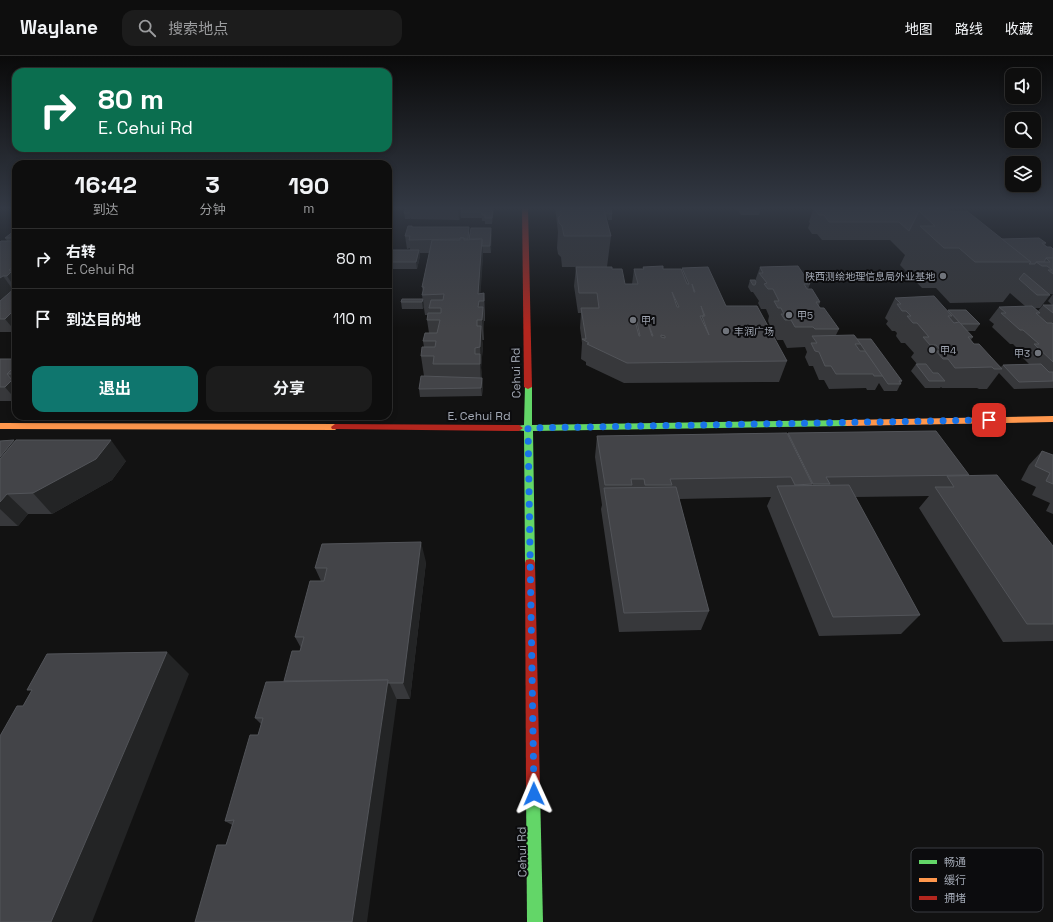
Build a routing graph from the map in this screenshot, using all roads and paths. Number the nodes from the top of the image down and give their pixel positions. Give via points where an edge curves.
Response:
1 (526, 247) edge
2 (1053, 419) edge
3 (0, 426) edge
4 (528, 428) junction
5 (535, 922) edge

1 - 4 street, Cehui Rd
2 - 4 street, E. Cehui Rd
3 - 4 street, E. Cehui Rd
4 - 5 street, Cehui Rd

